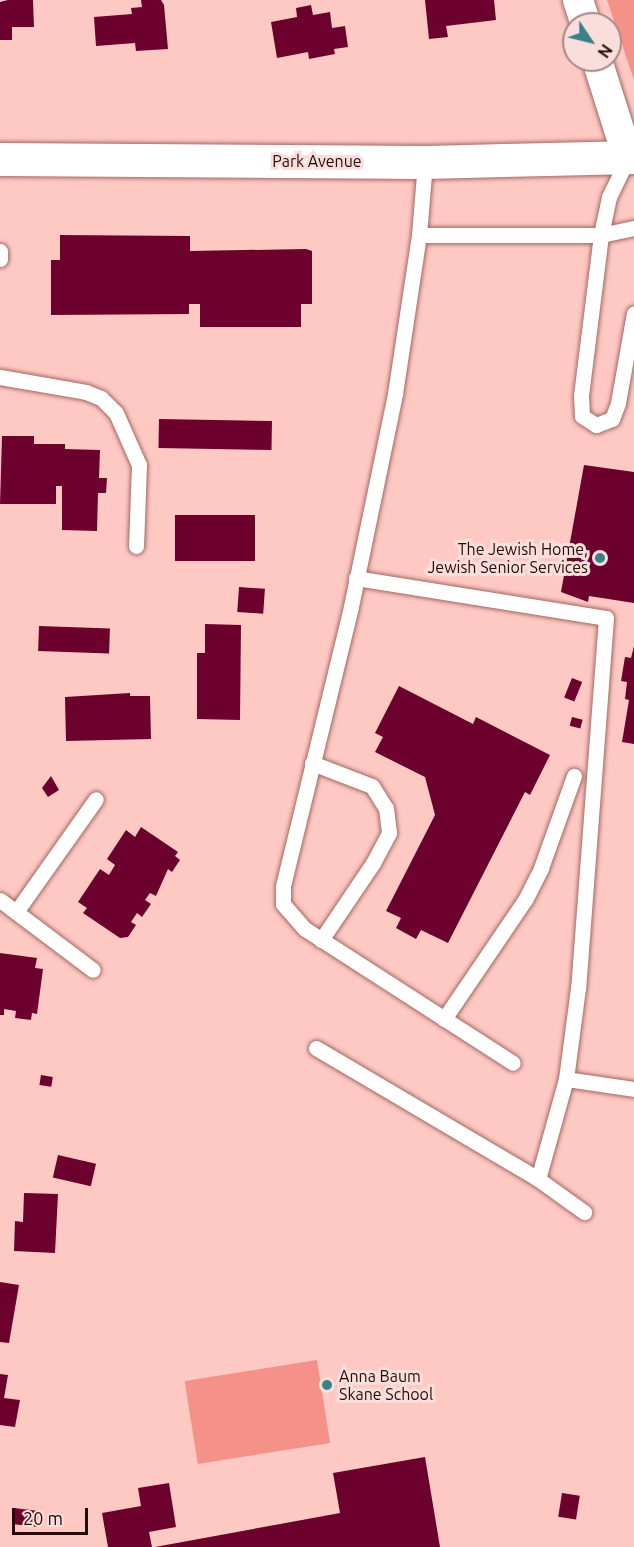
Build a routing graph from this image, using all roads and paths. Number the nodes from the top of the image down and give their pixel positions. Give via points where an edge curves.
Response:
1 (601, 72) edge
2 (0, 159) edge
3 (632, 161) edge
4 (425, 162) junction
5 (634, 228) edge
6 (419, 235) junction
7 (601, 235) junction
8 (0, 251) edge
9 (0, 259) edge
10 (634, 312) edge
11 (0, 377) edge
12 (136, 546) dead end
13 (357, 578) junction
14 (312, 763) junction
15 (574, 776) dead end
16 (96, 799) dead end
17 (0, 900) edge
18 (16, 912) junction
19 (321, 940) junction
20 (93, 970) dead end
21 (444, 1018) junction
22 (316, 1048) dead end
23 (513, 1063) dead end
24 (566, 1079) junction
25 (634, 1089) edge
26 (538, 1179) junction
27 (584, 1212) dead end

1 - 3 street
2 - 4 main road, Park Avenue
3 - 4 main road, Park Avenue
3 - 7 lane via 609,197
4 - 6 lane
5 - 7 lane
6 - 7 lane
6 - 13 lane via 395,394
7 - 10 lane via 580,406 582,416 596,425 612,419 618,403
8 - 9 lane
11 - 12 lane via 86,392 101,398 116,413 139,465
13 - 14 lane
13 - 24 lane via 606,618 578,988
14 - 19 lane via 283,887 283,904 291,916
14 - 19 lane via 351,774 372,786 386,808 388,833 373,863
15 - 21 lane via 541,868 525,900
16 - 18 lane
17 - 18 lane
18 - 20 lane
19 - 21 lane
21 - 23 lane
22 - 26 lane
24 - 25 lane
24 - 26 lane
26 - 27 lane

